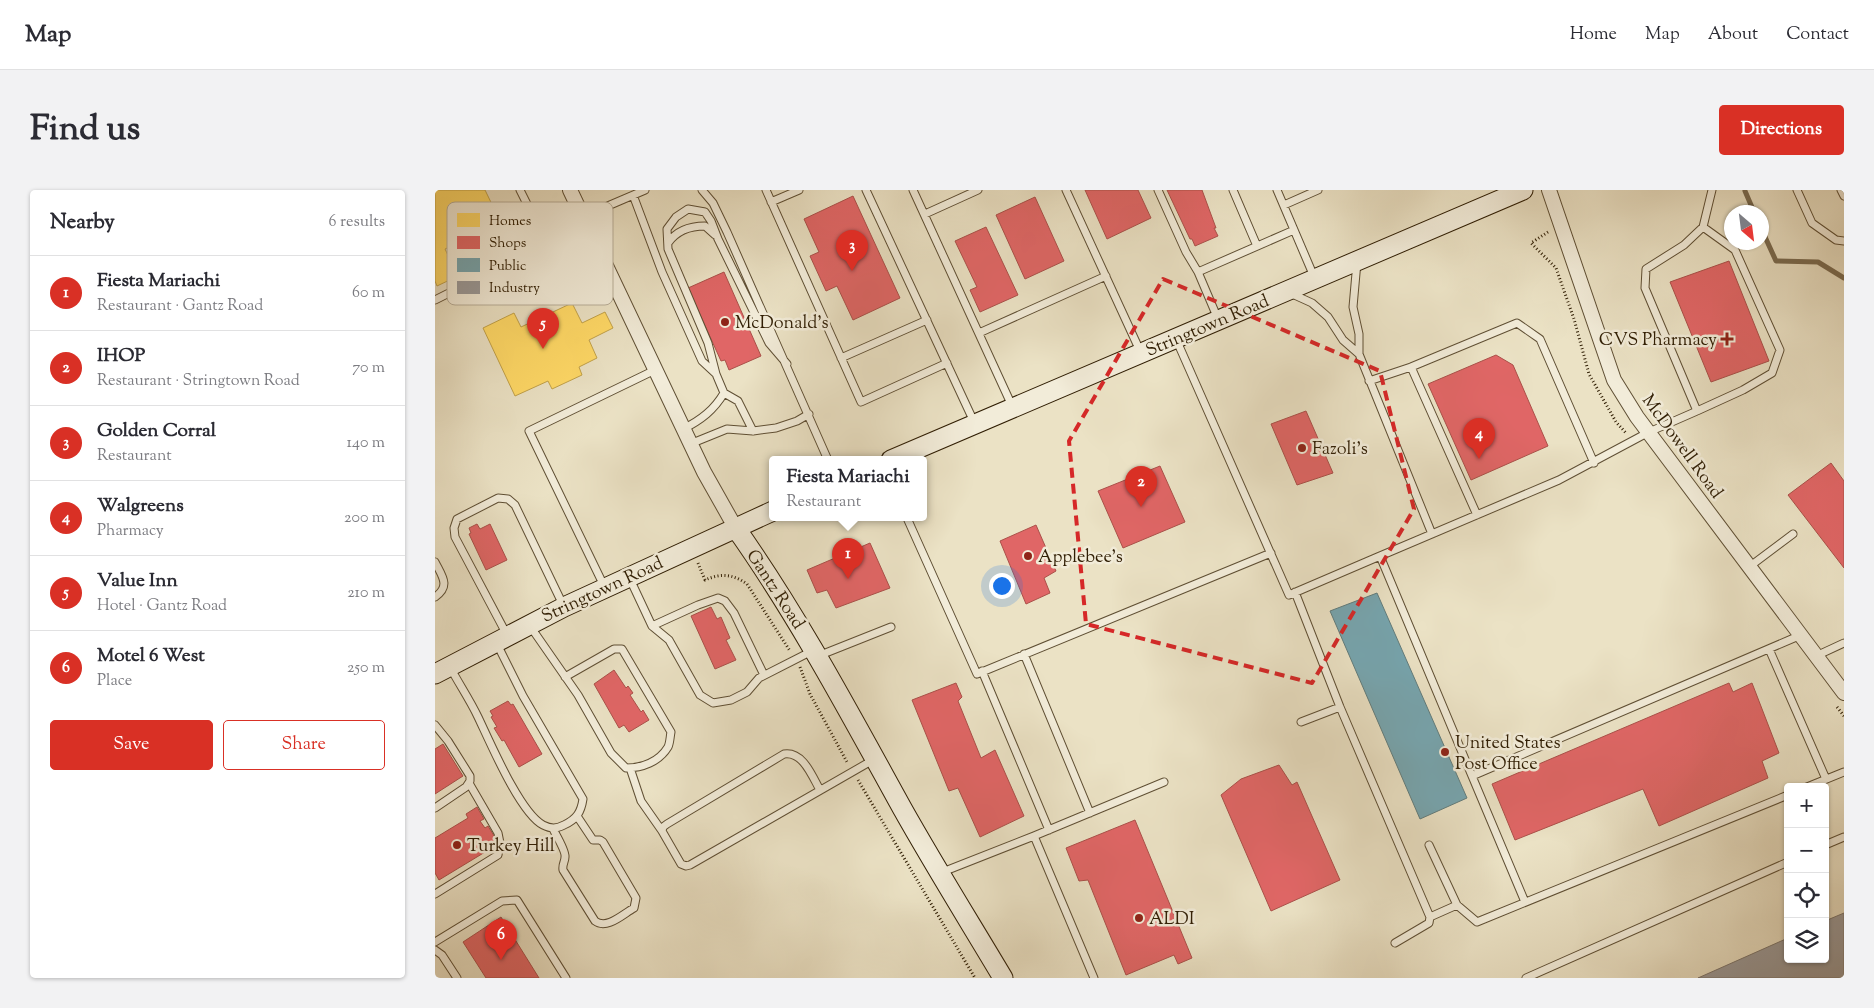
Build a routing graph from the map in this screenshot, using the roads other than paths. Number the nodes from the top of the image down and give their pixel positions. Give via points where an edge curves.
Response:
1 (519, 190) edge
2 (570, 190) edge
3 (645, 190) edge
4 (702, 190) edge
5 (765, 190) edge
6 (799, 190) edge
7 (866, 190) edge
8 (913, 190) edge
9 (978, 190) edge
10 (1066, 190) edge
11 (1158, 190) edge
12 (1233, 190) edge
13 (1277, 190) edge
14 (1318, 190) edge
15 (1523, 190) edge
16 (1549, 190) edge
17 (1712, 190) edge
18 (1797, 190) edge
19 (1841, 190) edge
20 (633, 195) junction
21 (1844, 196) edge
22 (526, 202) edge
23 (576, 202) edge
24 (771, 202) junction
25 (613, 205) edge
26 (1283, 205) junction
27 (925, 214) junction
28 (1703, 227) junction
29 (1294, 230) junction
30 (718, 239) junction
31 (1844, 241) edge
32 (668, 244) junction
33 (1257, 246) junction
34 (1357, 261) junction
35 (1198, 272) junction
36 (1106, 276) junction
37 (1315, 279) junction
38 (613, 281) edge
39 (1287, 291) junction
40 (447, 294) edge
41 (435, 300) edge
42 (927, 320) junction
43 (1219, 320) junction
44 (979, 333) junction
45 (1175, 339) junction
46 (1142, 353) junction
47 (1359, 354) junction
48 (841, 358) junction
49 (947, 363) junction
50 (787, 364) junction
51 (1411, 367) junction
52 (655, 370) junction
53 (716, 374) junction
54 (1369, 381) junction
55 (724, 392) junction
56 (1013, 408) junction
57 (1697, 411) junction
58 (809, 414) junction
59 (975, 424) junction
60 (683, 429) junction
61 (753, 431) junction
62 (1649, 432) junction
63 (690, 444) junction
64 (826, 456) edge
65 (900, 456) edge
66 (1594, 462) junction
67 (769, 512) edge
68 (1477, 515) junction
69 (908, 521) edge
70 (735, 527) junction
71 (1432, 534) junction
72 (1793, 534) dead end
73 (1271, 553) junction
74 (1380, 556) junction
75 (435, 562) edge
76 (1749, 566) junction
77 (629, 577) junction
78 (605, 588) junction
79 (1295, 592) junction
80 (435, 597) edge
81 (564, 607) junction
82 (528, 624) junction
83 (652, 626) junction
84 (891, 627) dead end
85 (1801, 635) junction
86 (501, 638) junction
87 (1844, 643) edge
88 (1769, 649) junction
89 (816, 653) junction
90 (1024, 654) junction
91 (1816, 656) junction
92 (442, 670) edge
93 (982, 672) junction
94 (764, 675) junction
95 (565, 676) junction
96 (1844, 693) edge
97 (1340, 707) junction
98 (1301, 722) dead end
99 (437, 730) edge
100 (875, 758) junction
101 (630, 768) junction
102 (1844, 772) edge
103 (1472, 776) junction
104 (1826, 779) junction
105 (1165, 782) dead end
106 (469, 783) junction
107 (1816, 783) edge
108 (820, 790) junction
109 (1784, 797) edge
110 (435, 808) edge
111 (1089, 813) junction
112 (577, 816) junction
113 (553, 829) junction
114 (1049, 830) junction
115 (663, 832) junction
116 (1034, 836) junction
117 (1844, 837) edge
118 (1829, 843) edge
119 (1429, 845) dead end
120 (1784, 864) edge
121 (940, 873) junction
122 (435, 894) edge
123 (1525, 902) junction
124 (1457, 904) junction
125 (1430, 918) junction
126 (435, 942) edge
127 (1395, 942) dead end
128 (435, 950) edge
129 (457, 978) edge
130 (566, 978) edge
131 (1003, 978) edge
132 (1094, 978) edge
133 (1526, 978) edge

1 - 22 lane
2 - 23 street, Gantz Road
3 - 20 lane
4 - 50 lane via 713,203
5 - 24 lane
6 - 24 lane
7 - 42 lane
8 - 27 lane
9 - 27 lane
10 - 36 lane
11 - 35 lane
12 - 33 lane
13 - 26 lane
14 - 26 lane
15 - 34 main road, Stringtown Road
16 - 62 street, McDowell Road via 1614,380
17 - 28 lane
18 - 31 lane via 1813,223 1836,240
19 - 21 lane
20 - 25 lane
20 - 53 lane via 662,272 702,361
24 - 48 lane
26 - 29 lane
27 - 44 lane
28 - 57 lane via 1684,245 1646,269 1645,288
28 - 57 lane via 1735,250 1780,350 1772,373
29 - 33 lane
29 - 37 lane
30 - 32 lane via 705,226 695,226 681,230
30 - 32 lane via 705,212 688,210 675,217 667,229
30 - 50 lane via 769,343
32 - 53 lane via 708,343
33 - 35 lane
34 - 37 main road, Stringtown Road
34 - 47 lane via 1353,308 1359,334
35 - 43 lane
36 - 44 lane
36 - 46 lane
37 - 39 main road, Stringtown Road
38 - 52 street, Gantz Road
39 - 43 main road, Stringtown Road
39 - 47 lane via 1311,303
40 - 41 lane
42 - 48 lane
42 - 49 lane
43 - 45 main road, Stringtown Road
44 - 56 lane
45 - 46 main road, Stringtown Road
45 - 73 lane
46 - 56 main road, Stringtown Road
47 - 54 lane
48 - 49 lane via 861,402
49 - 59 lane
50 - 58 lane
51 - 54 lane
51 - 66 lane via 1517,322 1540,339
51 - 68 lane
52 - 60 street, Gantz Road
52 - 78 lane via 529,431
53 - 55 lane
54 - 71 lane
55 - 60 lane via 717,405
55 - 61 lane via 738,401
56 - 59 main road, Stringtown Road
57 - 62 lane
58 - 61 lane via 776,428
58 - 64 lane
59 - 65 main road, Stringtown Road
60 - 63 street, Gantz Road
61 - 63 lane via 727,430
62 - 66 lane
62 - 76 street, McDowell Road
63 - 70 street, Gantz Road
66 - 68 lane
67 - 70 main road, Stringtown Road
68 - 71 lane
69 - 93 lane via 977,674
70 - 77 main road, Stringtown Road
70 - 89 main road, Gantz Road
71 - 74 lane
72 - 76 lane
73 - 79 lane via 1289,595
73 - 90 lane
74 - 79 lane
74 - 103 lane
75 - 80 lane via 444,581 444,588
76 - 85 street, McDowell Road
77 - 78 main road, Stringtown Road
77 - 83 lane
78 - 81 main road, Stringtown Road
79 - 97 lane
81 - 82 main road, Stringtown Road
81 - 86 lane via 515,505 509,499 498,498 457,519 454,528 455,537
82 - 86 main road, Stringtown Road
82 - 95 lane
83 - 94 lane via 669,640 699,695 713,703 731,700 747,692
83 - 94 lane via 718,598 725,601
84 - 89 lane
85 - 88 lane
85 - 91 street, McDowell Road
86 - 92 main road, Stringtown Road
86 - 112 lane via 523,696 583,799
87 - 91 lane
88 - 103 lane
88 - 104 lane
89 - 94 lane via 795,659
89 - 100 main road, Gantz Road
90 - 93 lane
90 - 111 lane
91 - 96 street, McDowell Road
92 - 113 lane via 477,716 513,788 541,824
93 - 114 lane
95 - 101 lane via 611,753
95 - 101 lane via 614,650 622,649 671,732 669,746 657,759
97 - 98 lane
97 - 125 lane
99 - 106 lane via 470,776
100 - 108 lane
100 - 121 main road, Gantz Road
101 - 115 lane via 641,801
102 - 104 lane
103 - 123 lane
104 - 107 lane
105 - 111 lane
106 - 110 lane
106 - 122 lane via 498,833 498,855
108 - 115 lane via 686,866 681,864
108 - 115 lane via 796,755 784,754 667,824
109 - 123 lane
111 - 114 lane
112 - 113 lane
112 - 113 lane via 593,840 603,842 636,898 634,908 606,924 595,921 563,870 565,853
114 - 116 lane
116 - 121 lane
116 - 132 lane
117 - 118 lane
119 - 124 lane
120 - 133 lane
121 - 131 main road, Gantz Road
123 - 124 lane via 1477,922
124 - 125 lane
125 - 127 lane via 1429,923
126 - 130 lane via 502,901 517,900
128 - 129 lane

